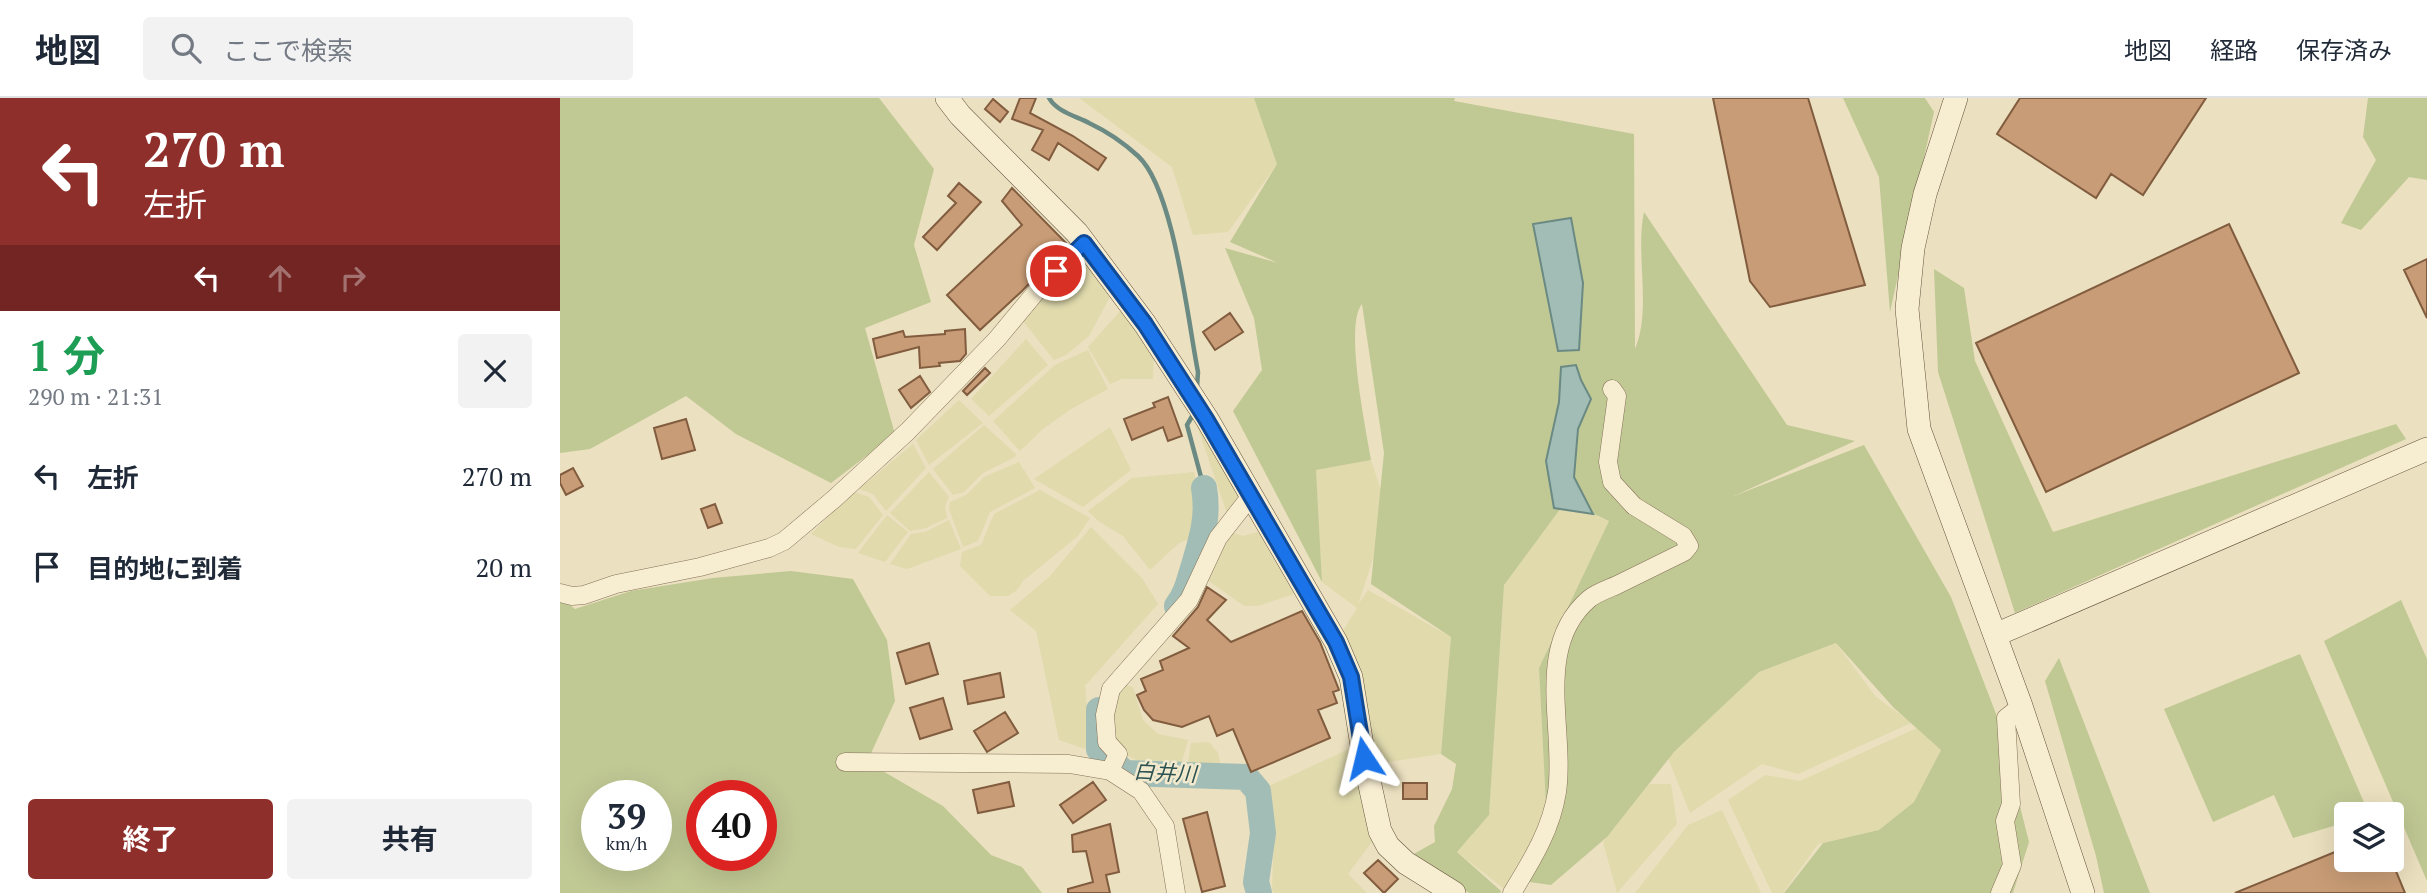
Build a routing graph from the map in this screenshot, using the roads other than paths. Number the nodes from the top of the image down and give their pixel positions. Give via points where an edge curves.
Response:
1 (947, 98) edge
2 (1956, 98) edge
3 (1084, 243) junction
4 (1612, 389) dead end
5 (2427, 449) edge
6 (1250, 497) junction
7 (560, 593) edge
8 (1996, 635) junction
9 (2021, 706) junction
10 (845, 762) dead end
11 (1110, 771) junction
12 (1176, 893) edge
13 (1454, 893) edge
14 (1512, 893) edge
15 (2000, 893) edge
16 (2083, 893) edge

1 - 3 street
2 - 8 street via 1924,194 1906,309 1919,429
3 - 6 street via 1145,324
3 - 7 street via 908,430 784,541 584,595
4 - 14 street via 1617,396 1608,462 1612,482 1634,506 1683,536 1689,546 1590,598 1569,621 1559,644 1557,789 1552,815 1540,848
5 - 8 street
6 - 11 street via 1218,538 1189,600 1111,689 1105,715 1107,742 1118,754
6 - 13 street via 1336,642 1351,677 1380,831 1406,863
8 - 9 street
9 - 15 street via 2006,718 2011,804 2004,821 2012,865
9 - 16 street
10 - 11 street via 1069,764
11 - 12 street via 1141,791 1165,826

